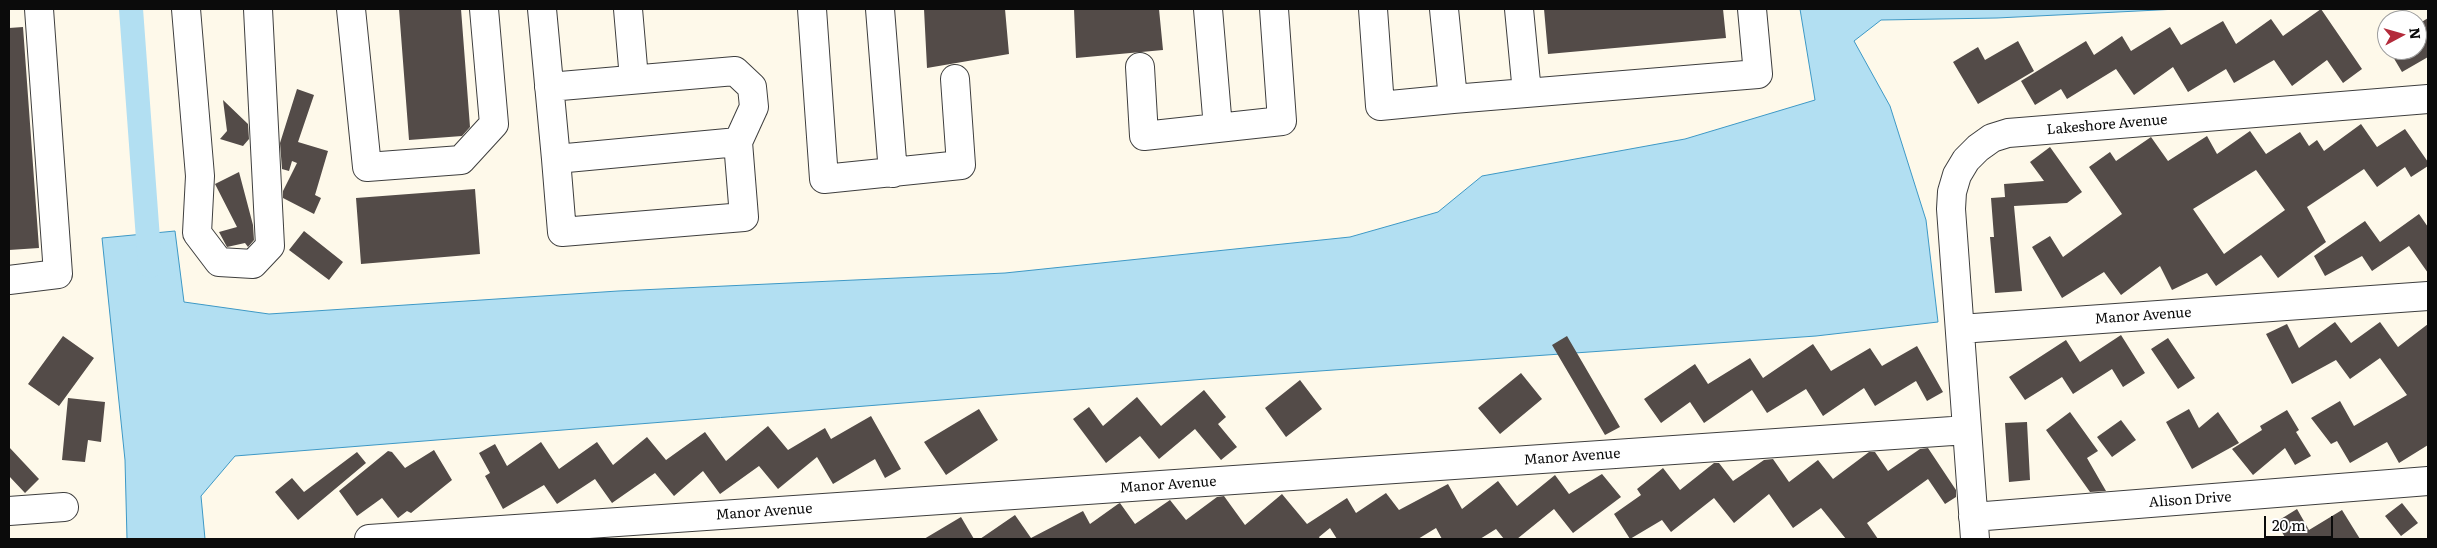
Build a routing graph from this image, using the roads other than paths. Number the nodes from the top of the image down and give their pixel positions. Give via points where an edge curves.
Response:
1 (39, 9) edge
2 (186, 9) edge
3 (258, 9) edge
4 (351, 9) edge
5 (484, 9) edge
6 (542, 9) edge
7 (628, 9) edge
8 (812, 9) edge
9 (880, 9) edge
10 (1208, 9) edge
11 (1274, 9) edge
12 (1373, 9) edge
13 (1444, 9) edge
14 (1519, 9) edge
15 (1752, 9) edge
16 (1140, 67) dead end
17 (954, 79) dead end
18 (634, 80) junction
19 (549, 87) junction
20 (1527, 93) junction
21 (1452, 99) junction
22 (2428, 99) edge
23 (1218, 128) junction
24 (738, 142) junction
25 (556, 159) junction
26 (893, 172) junction
27 (9, 280) edge
28 (2428, 296) edge
29 (1960, 328) junction
30 (1967, 430) junction
31 (2428, 481) edge
32 (64, 507) dead end
33 (9, 510) edge
34 (1974, 528) edge
35 (369, 539) edge

1 - 27 street via 58,274
2 - 3 street via 200,176 197,233 219,262 253,264 270,246
4 - 5 street via 367,168 461,160 494,124
6 - 19 street
7 - 18 street
8 - 26 street via 824,180
9 - 26 street
10 - 23 street
11 - 23 street via 1282,121
12 - 21 street via 1380,106
13 - 21 street
14 - 20 street
15 - 20 street via 1758,74
16 - 23 street via 1144,136
17 - 26 street via 960,165
18 - 19 street
18 - 24 street via 734,71 752,87 754,107
19 - 25 street
20 - 21 street
22 - 29 street, Lakeshore Avenue via 2008,132 1992,138 1966,160 1952,192
24 - 25 street
24 - 25 street via 744,217 562,232
28 - 29 street, Manor Avenue
29 - 30 street
30 - 34 street
30 - 35 street, Manor Avenue
31 - 34 street, Alison Drive
32 - 33 street

